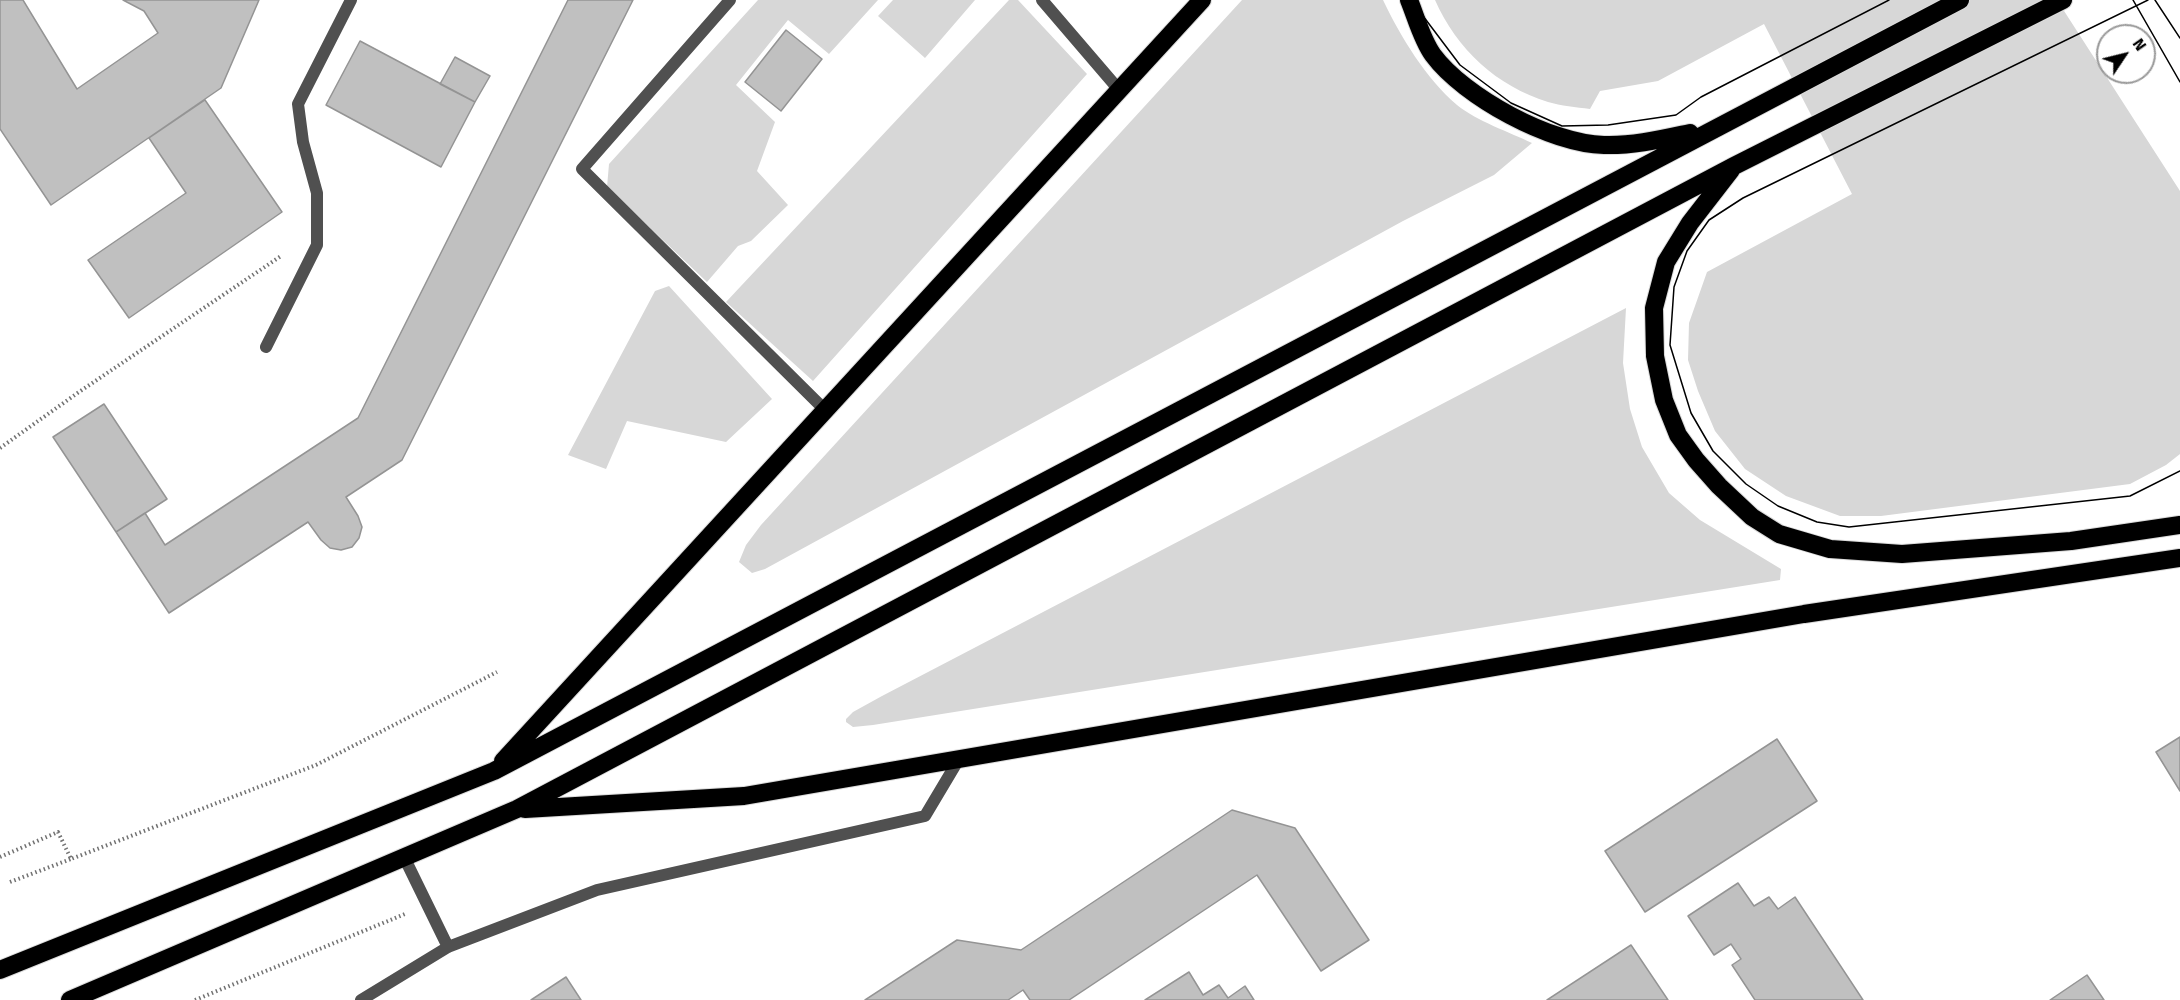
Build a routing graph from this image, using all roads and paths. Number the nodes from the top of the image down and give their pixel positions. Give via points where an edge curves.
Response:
1 (351, 0) edge
2 (730, 0) edge
3 (1042, 0) edge
4 (1202, 0) edge
5 (1409, 0) edge
6 (1960, 0) edge
7 (2063, 0) edge
8 (1120, 91) junction
9 (1713, 128) junction
10 (1734, 166) junction
11 (317, 232) junction
12 (266, 347) dead end
13 (826, 411) junction
14 (0, 448) edge
15 (2180, 525) edge
16 (2180, 558) edge
17 (497, 672) dead end
18 (959, 759) junction
19 (494, 771) junction
20 (517, 809) junction
21 (0, 857) edge
22 (404, 857) junction
23 (70, 859) junction
24 (10, 882) dead end
25 (428, 905) junction
26 (448, 947) junction
27 (0, 970) edge
28 (70, 1000) edge
29 (195, 1000) edge
30 (361, 1000) edge

1 - 11 street via 298,104 303,142 317,193
2 - 13 street via 582,169
3 - 8 street
4 - 8 highway
5 - 9 highway via 1431,52 1449,74 1477,97 1530,126 1602,145 1641,143
6 - 9 highway
7 - 10 highway
8 - 13 highway
9 - 19 highway
10 - 15 highway via 1666,262 1654,308 1655,356 1664,400 1678,435 1719,486 1752,516 1779,534 1830,549 1902,554 2071,541
10 - 20 highway
11 - 12 street via 317,245
11 - 14 path
13 - 19 highway
16 - 18 highway via 1804,614
17 - 23 path via 316,765
18 - 20 highway via 744,796
18 - 26 street via 925,816 597,890
19 - 27 highway
20 - 22 highway
21 - 23 path via 58,832
22 - 25 street
22 - 28 highway
23 - 24 path
25 - 26 street
25 - 29 path
26 - 30 street

